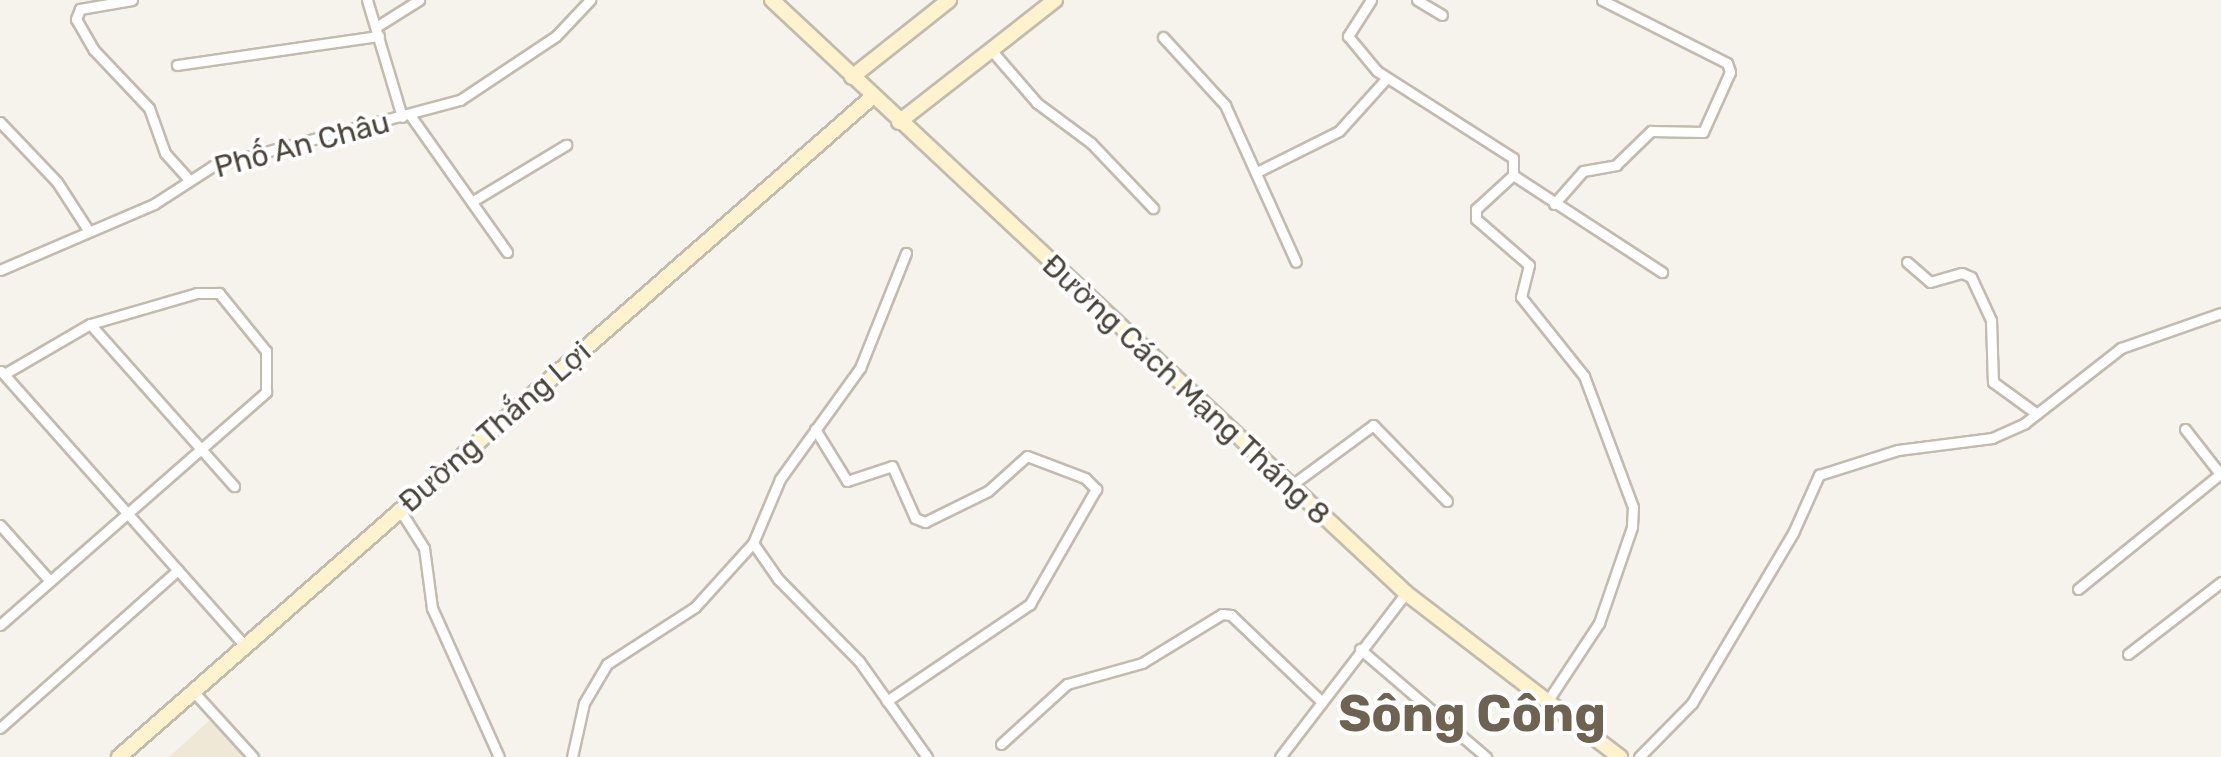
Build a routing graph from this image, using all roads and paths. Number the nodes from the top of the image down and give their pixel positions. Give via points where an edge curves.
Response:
1 (132, 0) edge
2 (367, 0) edge
3 (419, 0) edge
4 (575, 0) edge
5 (772, 0) edge
6 (949, 0) edge
7 (1055, 0) edge
8 (1371, 0) edge
9 (1417, 0) edge
10 (1602, 0) edge
11 (83, 4) edge
12 (587, 4) edge
13 (1442, 16) dead end
14 (377, 31) junction
15 (1163, 37) dead end
16 (992, 51) junction
17 (176, 64) dead end
18 (852, 77) junction
19 (1386, 79) junction
20 (872, 97) junction
21 (406, 116) junction
22 (0, 122) edge
23 (899, 122) junction
24 (566, 146) dead end
25 (1259, 171) junction
26 (1513, 175) junction
27 (189, 180) junction
28 (472, 201) junction
29 (1554, 204) junction
30 (1153, 208) dead end
31 (88, 230) junction
32 (507, 252) dead end
33 (906, 253) dead end
34 (1296, 262) dead end
35 (1906, 262) dead end
36 (0, 270) edge
37 (1662, 272) dead end
38 (2221, 314) edge
39 (90, 324) junction
40 (2, 372) edge
41 (2037, 414) junction
42 (815, 430) junction
43 (2185, 430) dead end
44 (201, 449) junction
45 (2221, 474) edge
46 (234, 486) dead end
47 (1288, 486) junction
48 (1447, 501) dead end
49 (400, 510) junction
50 (128, 513) junction
51 (0, 525) edge
52 (753, 542) junction
53 (178, 570) junction
54 (50, 581) junction
55 (2221, 582) edge
56 (2078, 589) dead end
57 (1406, 593) junction
58 (0, 625) edge
59 (245, 646) junction
60 (1360, 649) junction
61 (2128, 654) dead end
62 (193, 691) junction
63 (1320, 700) junction
64 (887, 702) junction
65 (1546, 704) junction
66 (0, 728) edge
67 (1001, 744) dead end
68 (119, 757) edge
69 (253, 757) edge
70 (499, 757) edge
71 (572, 757) edge
72 (927, 757) edge
73 (1280, 757) edge
74 (1486, 757) edge
75 (1620, 757) edge
76 (1639, 757) edge

1 - 11 street
2 - 14 street
3 - 14 street
4 - 12 street
5 - 18 street, Đường Cách Mạng Tháng 8
6 - 18 street
7 - 16 street
8 - 19 street via 1349,39
9 - 13 street
10 - 29 street via 1728,64 1730,72 1703,132 1651,131 1616,164 1583,171
11 - 27 street via 76,19 87,40 149,108 165,153
12 - 21 street, Phố An Châu via 556,36 477,90
14 - 17 street
14 - 21 street
15 - 25 street via 1224,104
16 - 23 street
16 - 30 street via 1036,103 1091,144
18 - 20 street, Đường Cách Mạng Tháng 8
19 - 25 street via 1339,131
19 - 26 street via 1506,150 1516,166
20 - 23 street, Đường Cách Mạng Tháng 8
20 - 49 street, Đường Thắng Lợi
21 - 27 street, Phố An Châu via 226,162
21 - 28 street
22 - 31 street via 57,182
23 - 47 street, Đường Cách Mạng Tháng 8
24 - 28 street
25 - 34 street
26 - 29 street
26 - 65 street via 1476,209 1476,219 1530,268 1521,297 1549,324 1584,376 1634,516 1600,623
27 - 31 street, Phố An Châu via 154,204
28 - 32 street
29 - 37 street
31 - 36 street, Phố An Châu
33 - 42 street via 860,368
35 - 41 street via 1930,282 1970,277 1990,320 1993,382
38 - 41 street via 2121,348
39 - 40 street
39 - 44 street
39 - 44 street via 197,292 219,293 266,351 266,392
40 - 50 street
41 - 76 street via 1978,444 1898,450 1819,475 1793,533 1692,703
42 - 52 street via 780,479
42 - 64 street via 847,481 892,466 915,518 926,522 988,491 1027,456 1095,485 1030,604
43 - 45 street
44 - 46 street
44 - 50 street
45 - 56 street
47 - 48 street via 1373,425
47 - 57 street, Đường Cách Mạng Tháng 8
49 - 59 street, Đường Thắng Lợi
49 - 70 street via 424,548 432,608
50 - 53 street
50 - 54 street
51 - 54 street
52 - 64 street
52 - 71 street via 695,606 607,664 584,703
53 - 59 street
53 - 66 street
54 - 58 street
55 - 61 street
57 - 60 street
57 - 65 street, Đường Cách Mạng Tháng 8
59 - 62 street, Đường Thắng Lợi
60 - 63 street
60 - 74 street
62 - 68 street, Đường Thắng Lợi
62 - 69 street
63 - 67 street via 1231,615 1222,614 1142,663 1068,684
63 - 73 street
64 - 72 street
65 - 75 street, Đường Cách Mạng Tháng 8

